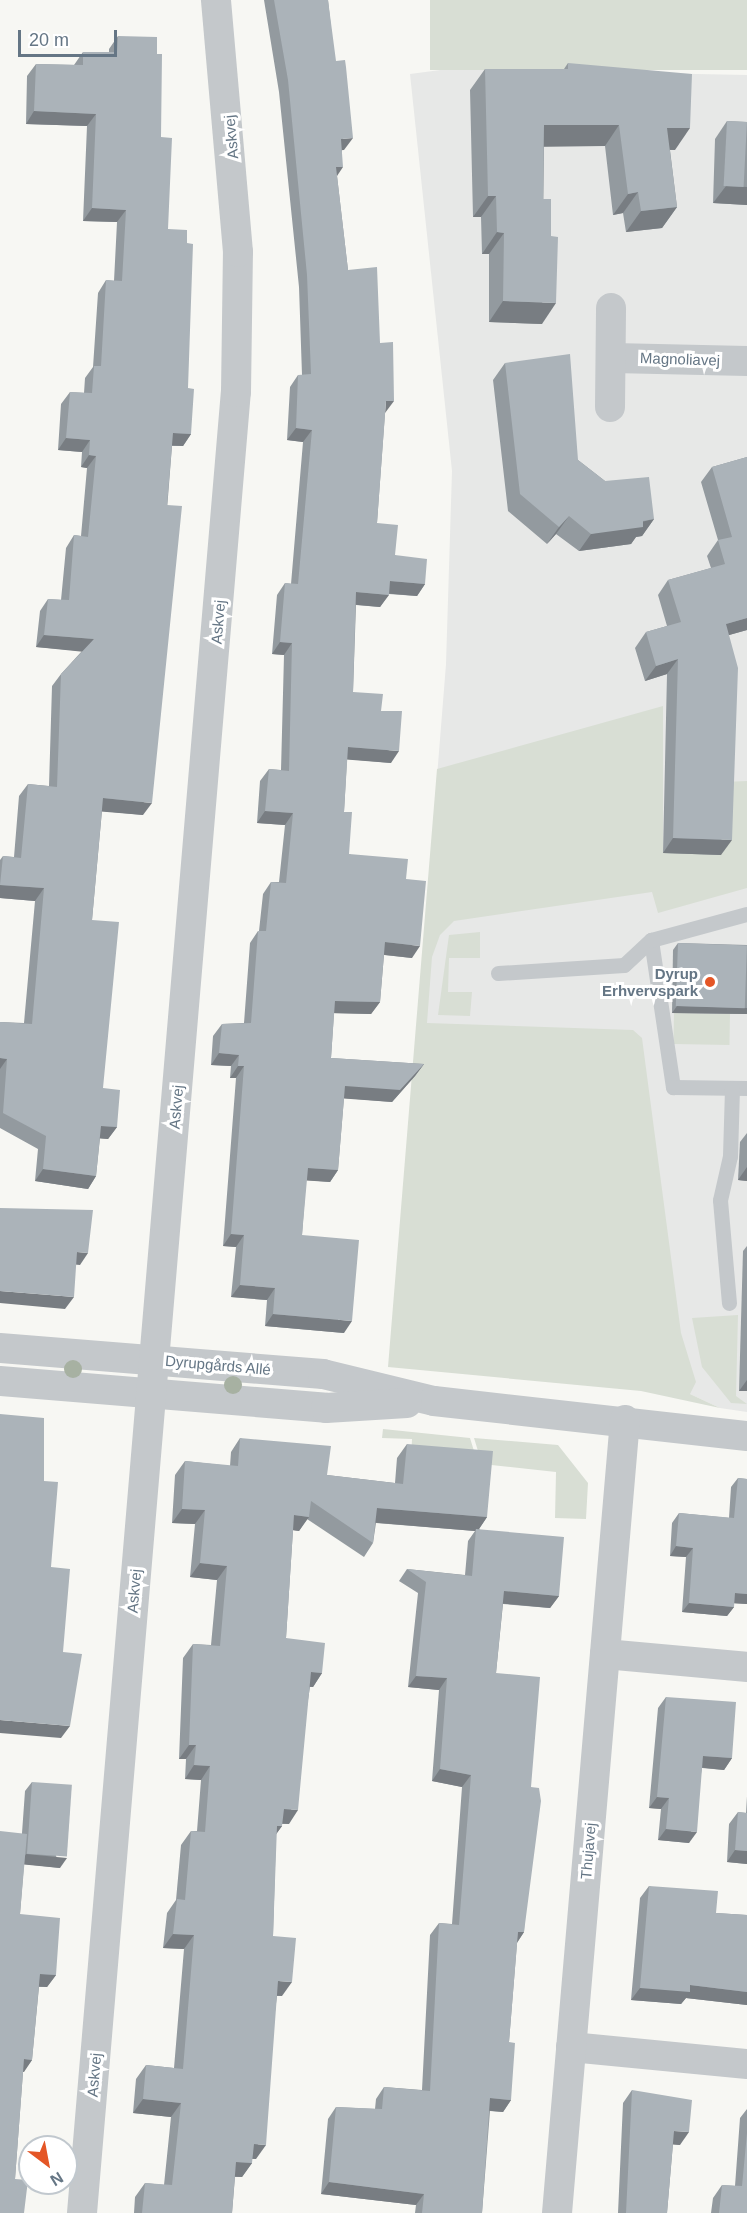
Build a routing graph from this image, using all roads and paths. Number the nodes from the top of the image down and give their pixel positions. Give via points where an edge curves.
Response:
1 (216, 0) edge
2 (612, 308) dead end
3 (613, 358) junction
4 (747, 361) edge
5 (610, 407) dead end
6 (747, 914) edge
7 (651, 940) junction
8 (498, 973) dead end
9 (740, 1088) edge
10 (729, 1303) dead end
11 (0, 1348) edge
12 (154, 1360) junction
13 (0, 1381) edge
14 (151, 1394) junction
15 (434, 1401) junction
16 (625, 1420) junction
17 (747, 1436) edge
18 (605, 1654) junction
19 (747, 1667) edge
20 (571, 2047) junction
21 (747, 2064) edge
22 (82, 2213) edge
23 (557, 2213) edge

1 - 12 street, Askvej via 238,252 236,392
2 - 3 street
3 - 4 street, Magnoliavej
3 - 5 street
6 - 7 lane
7 - 8 lane via 624,965
7 - 9 lane via 673,1087
9 - 10 lane via 720,1200
11 - 12 street, Dyrupgårds Allé
12 - 14 street, Askvej
12 - 15 street, Dyrupgårds Allé via 324,1374
13 - 14 street, Dyrupgårds Allé
14 - 15 street, Dyrupgårds Allé via 326,1408
14 - 22 street, Askvej
15 - 16 street, Dyrupgårds Allé
16 - 17 street, Dyrupgårds Allé
16 - 18 street, Thujavej
18 - 19 street
18 - 20 street, Thujavej
20 - 21 street
20 - 23 street, Thujavej

